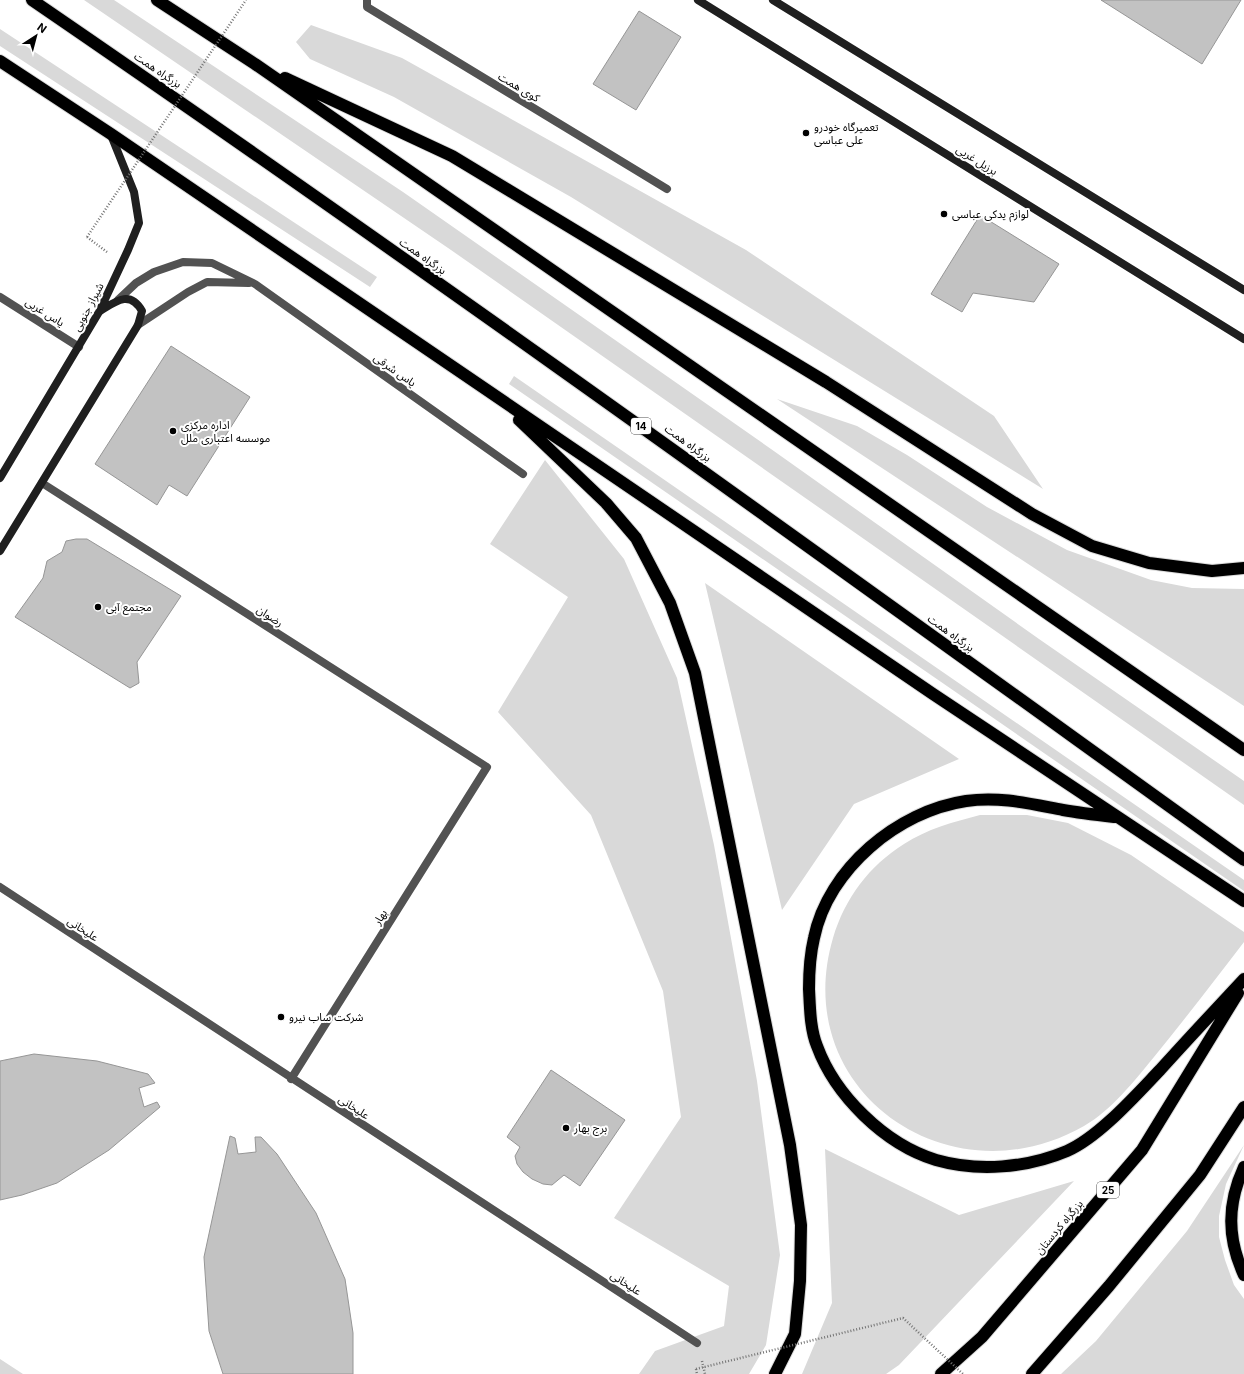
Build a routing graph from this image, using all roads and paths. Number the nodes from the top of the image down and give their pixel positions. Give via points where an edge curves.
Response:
1 (32, 0) edge
2 (157, 0) edge
3 (246, 0) edge
4 (367, 0) edge
5 (698, 0) edge
6 (773, 0) edge
7 (0, 61) edge
8 (255, 64) junction
9 (111, 134) junction
10 (667, 189) dead end
11 (109, 254) dead end
12 (255, 284) junction
13 (1244, 290) edge
14 (0, 296) edge
15 (118, 300) junction
16 (99, 312) junction
17 (138, 326) junction
18 (1244, 339) edge
19 (79, 347) junction
20 (494, 396) junction
21 (523, 474) dead end
22 (0, 478) edge
23 (42, 483) junction
24 (0, 551) edge
25 (1244, 568) edge
26 (1244, 750) edge
27 (487, 767) joint
28 (1117, 817) junction
29 (1244, 860) edge
30 (0, 887) edge
31 (1244, 901) edge
32 (1244, 979) edge
33 (1244, 983) edge
34 (291, 1079) junction
35 (1244, 1107) edge
36 (1244, 1167) edge
37 (1244, 1275) edge
38 (697, 1343) dead end
39 (697, 1374) edge
40 (775, 1374) edge
41 (941, 1374) edge
42 (963, 1374) edge
43 (1032, 1374) edge

1 - 29 highway, بزرگراه همت / 14 via 633,420
2 - 8 highway
3 - 11 path, bridge via 87,237
4 - 10 street, کوی همت via 366,7
5 - 18 street, برزیل غربی
6 - 13 street
7 - 9 highway
8 - 25 highway via 452,156 826,382 1032,514 1092,546 1149,563 1212,572
8 - 26 highway
9 - 16 street, شیراز جنوبی via 134,192 139,223
9 - 20 highway
12 - 15 street, یاس شرقی via 212,263 183,262 154,272
12 - 17 street, یاس شرقی via 207,282
12 - 21 street, یاس شرقی
14 - 19 street, یاس غربی
15 - 16 street
15 - 17 street via 130,299 138,303 142,310
16 - 19 street, شیراز جنوبی
17 - 23 street
19 - 22 street, شیراز جنوبی
20 - 28 highway
20 - 40 highway via 606,503 636,538 670,603 695,673 790,1145 801,1225 800,1281 794,1334
23 - 24 street
23 - 27 street, رضوان
27 - 34 street, بهار
28 - 31 highway
28 - 32 highway via 1004,799 967,801 939,807 911,819 884,836 860,856 825,906 814,936 809,973 810,1006 816,1044 838,1087 867,1120 900,1143 935,1160 969,1166 1029,1164 1069,1151 1098,1131 1128,1104
30 - 34 street, علیخانی
33 - 41 highway, بزرگراه کردستان / 25 via 1142,1150 982,1337
34 - 38 street, علیخانی
35 - 43 highway via 1200,1176
36 - 37 highway via 1235,1186 1231,1233
39 - 42 path, bridge via 696,1369 903,1318

